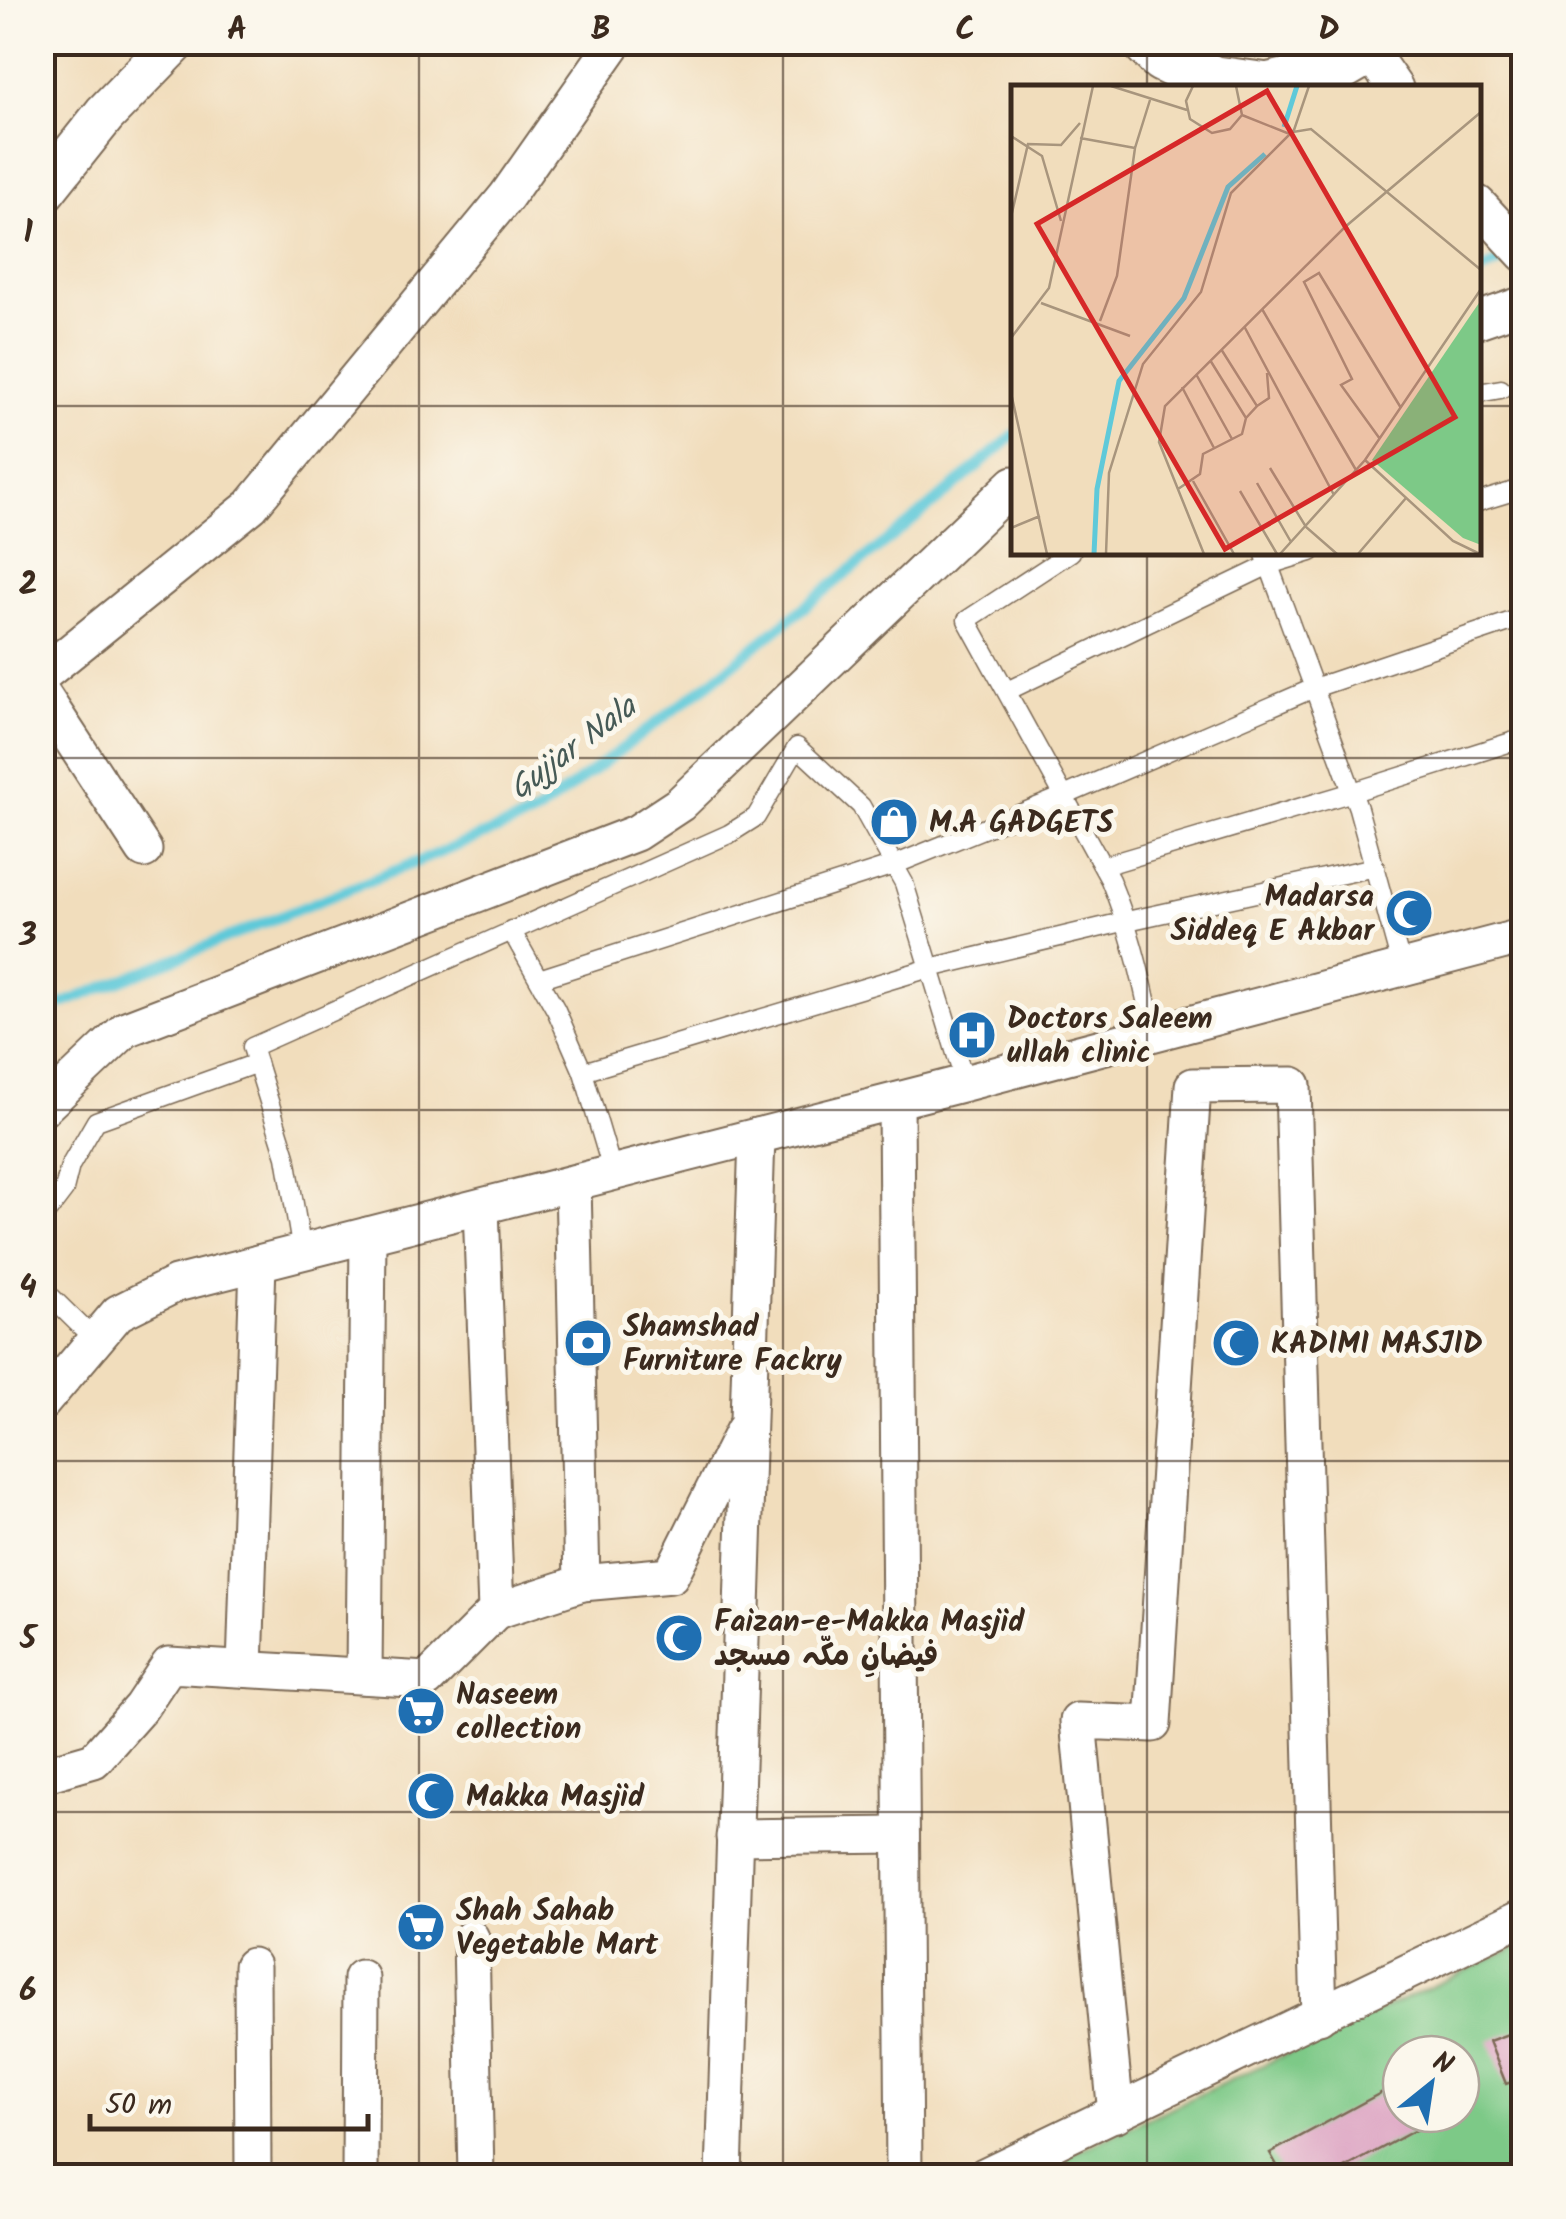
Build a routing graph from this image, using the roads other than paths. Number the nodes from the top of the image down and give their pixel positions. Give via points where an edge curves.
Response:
1 (141, 42) edge
2 (175, 42) edge
3 (615, 42) edge
4 (1148, 42) edge
5 (1379, 60) edge
6 (1246, 85) edge
7 (1281, 85) edge
8 (104, 114) junction
9 (42, 193) edge
10 (1481, 207) edge
11 (1524, 254) edge
12 (1524, 304) edge
13 (1481, 319) edge
14 (1501, 389) dead end
15 (1481, 392) edge
16 (1011, 487) edge
17 (1524, 488) edge
18 (1481, 501) edge
19 (1065, 555) edge
20 (1292, 555) edge
21 (1266, 559) edge
22 (1524, 617) edge
23 (42, 674) edge
24 (1314, 688) junction
25 (1006, 691) junction
26 (42, 694) edge
27 (1524, 738) edge
28 (1353, 792) junction
29 (1064, 796) junction
30 (144, 850) dead end
31 (894, 865) junction
32 (1103, 866) junction
33 (1375, 867) junction
34 (1127, 921) junction
35 (512, 930) junction
36 (1524, 936) edge
37 (930, 968) junction
38 (1402, 968) junction
39 (539, 979) junction
40 (1153, 1034) junction
41 (257, 1063) junction
42 (583, 1072) junction
43 (965, 1083) junction
44 (896, 1101) junction
45 (42, 1109) edge
46 (757, 1136) junction
47 (613, 1173) junction
48 (573, 1183) junction
49 (480, 1207) junction
50 (42, 1219) edge
51 (368, 1235) junction
52 (302, 1252) junction
53 (258, 1263) junction
54 (42, 1288) edge
55 (95, 1340) junction
56 (42, 1403) edge
57 (748, 1421) junction
58 (582, 1582) junction
59 (496, 1611) junction
60 (244, 1669) junction
61 (364, 1676) junction
62 (42, 1774) edge
63 (901, 1834) junction
64 (734, 1837) junction
65 (1524, 1916) edge
66 (471, 1938) dead end
67 (252, 1966) dead end
68 (361, 1978) dead end
69 (1319, 2016) junction
70 (1116, 2114) junction
71 (253, 2176) edge
72 (360, 2176) edge
73 (476, 2176) edge
74 (724, 2176) edge
75 (904, 2176) edge
76 (984, 2176) edge

1 - 8 street
2 - 8 street
3 - 23 street via 506,198 251,506
4 - 6 main road via 1162,57 1212,80
5 - 7 main road
8 - 9 street
10 - 11 street
12 - 13 street
14 - 15 lane
16 - 45 street via 680,804 636,834 126,1030
17 - 18 lane
19 - 25 lane via 967,620
20 - 21 lane
21 - 24 lane
21 - 25 lane
22 - 24 lane
24 - 28 lane
24 - 29 lane
25 - 29 lane
26 - 30 street
27 - 28 lane
28 - 32 lane
28 - 33 lane
29 - 31 lane
29 - 32 lane
31 - 35 lane via 861,806 797,746 756,817
31 - 37 lane
31 - 39 lane
32 - 34 lane
33 - 34 lane
33 - 38 lane
34 - 37 lane
34 - 40 lane
35 - 39 lane
35 - 41 lane via 252,1047
36 - 38 street
37 - 42 lane
37 - 43 lane
38 - 40 street
39 - 42 lane
40 - 43 street
41 - 50 lane via 96,1121 64,1190
41 - 52 lane via 286,1156
42 - 47 lane
43 - 44 street
44 - 46 street
44 - 63 street
46 - 47 street
46 - 57 street
47 - 48 street
48 - 49 street
48 - 58 street
49 - 51 street
49 - 59 street
51 - 52 street
51 - 61 street
52 - 53 street
53 - 55 street via 176,1284 118,1313
53 - 60 street
54 - 55 lane
55 - 56 street
57 - 58 street via 672,1575
57 - 64 street
58 - 59 street
59 - 61 street via 428,1680
60 - 61 street
60 - 62 street via 169,1664 94,1760
63 - 64 street
63 - 75 street
64 - 74 street
65 - 69 street
66 - 73 street
67 - 71 street
68 - 72 street
69 - 70 street
69 - 70 street via 1293,1085 1193,1086 1153,1724 1078,1721
70 - 76 street

